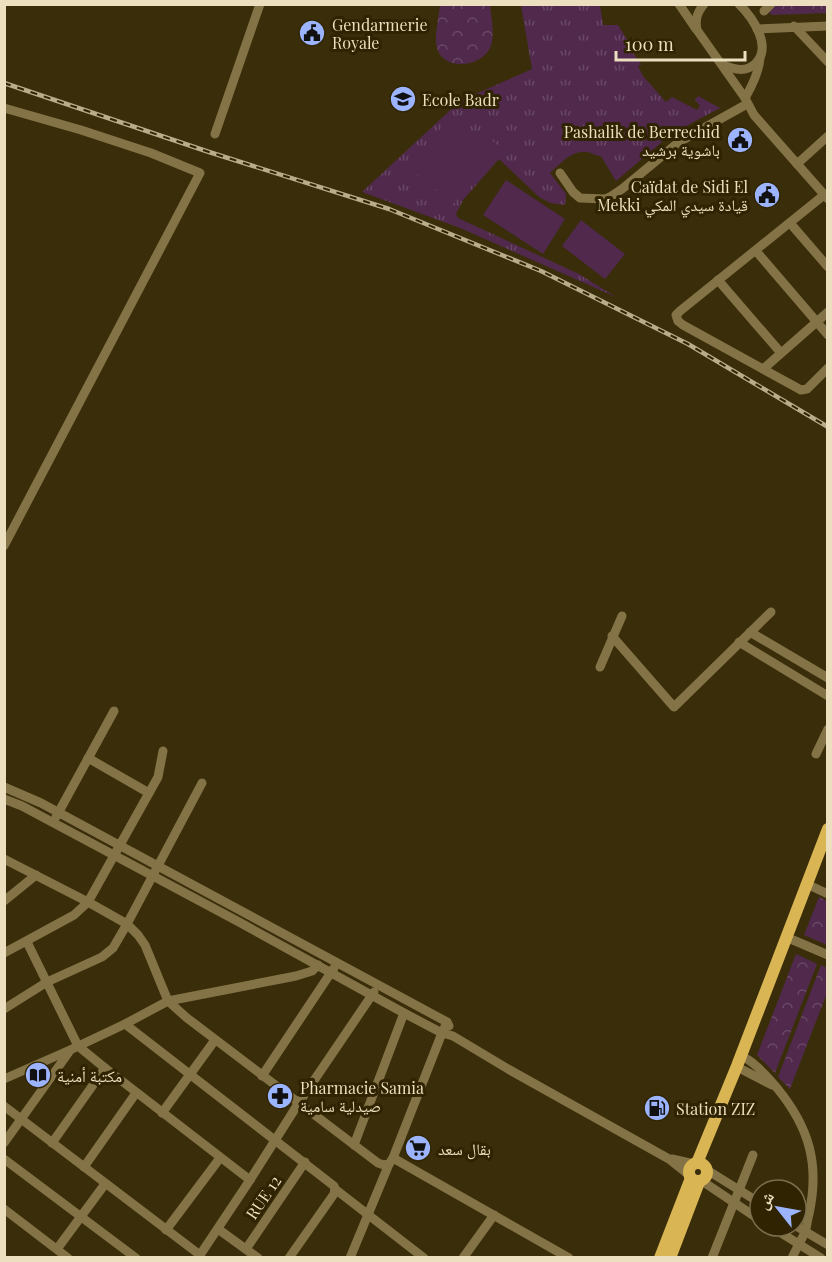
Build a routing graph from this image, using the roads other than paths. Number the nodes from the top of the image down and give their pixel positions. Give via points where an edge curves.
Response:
1 (260, 4) edge
2 (679, 4) edge
3 (704, 4) edge
4 (743, 6) edge
5 (828, 26) edge
6 (794, 27) junction
7 (757, 29) junction
8 (697, 30) junction
9 (760, 56) junction
10 (828, 62) edge
11 (723, 65) junction
12 (746, 101) junction
13 (4, 108) edge
14 (215, 134) dead end
15 (828, 136) edge
16 (797, 164) junction
17 (560, 173) dead end
18 (826, 197) edge
19 (790, 223) junction
20 (756, 251) junction
21 (828, 267) edge
22 (718, 280) junction
23 (828, 312) edge
24 (816, 321) junction
25 (828, 335) edge
26 (781, 353) junction
27 (828, 368) edge
28 (763, 369) junction
29 (4, 546) edge
30 (771, 612) dead end
31 (621, 616) dead end
32 (750, 632) junction
33 (612, 636) junction
34 (739, 642) junction
35 (600, 666) dead end
36 (828, 678) edge
37 (828, 696) edge
38 (114, 711) dead end
39 (828, 729) edge
40 (163, 752) dead end
41 (816, 754) dead end
42 (88, 759) junction
43 (202, 783) dead end
44 (4, 787) edge
45 (149, 793) junction
46 (4, 799) edge
47 (58, 813) junction
48 (52, 823) junction
49 (828, 829) edge
50 (119, 846) junction
51 (828, 851) edge
52 (114, 856) junction
53 (4, 859) edge
54 (158, 867) junction
55 (36, 875) junction
56 (153, 876) junction
57 (813, 887) junction
58 (828, 894) edge
59 (4, 901) edge
60 (88, 902) junction
61 (127, 924) junction
62 (793, 940) junction
63 (27, 942) junction
64 (4, 954) edge
65 (828, 955) edge
66 (338, 962) junction
67 (318, 966) junction
68 (331, 973) junction
69 (47, 982) junction
70 (378, 984) junction
71 (372, 995) junction
72 (168, 1000) junction
73 (4, 1009) edge
74 (404, 1013) junction
75 (447, 1022) junction
76 (125, 1024) junction
77 (442, 1033) junction
78 (453, 1036) junction
79 (215, 1041) junction
80 (74, 1048) junction
81 (745, 1064) junction
82 (105, 1068) junction
83 (190, 1074) junction
84 (262, 1076) junction
85 (4, 1079) edge
86 (136, 1093) junction
87 (298, 1104) junction
88 (4, 1106) edge
89 (162, 1113) junction
90 (21, 1119) junction
91 (276, 1140) junction
92 (4, 1143) edge
93 (52, 1143) junction
94 (354, 1144) junction
95 (753, 1155) dead end
96 (220, 1158) junction
97 (4, 1159) edge
98 (391, 1161) junction
99 (305, 1162) junction
100 (84, 1167) junction
101 (698, 1172) junction
102 (250, 1180) junction
103 (105, 1184) junction
104 (335, 1189) junction
105 (739, 1191) junction
106 (748, 1196) edge
107 (734, 1203) junction
108 (4, 1209) edge
109 (748, 1212) edge
110 (368, 1215) junction
111 (494, 1215) junction
112 (81, 1217) junction
113 (808, 1218) edge
114 (218, 1228) junction
115 (166, 1230) junction
116 (808, 1233) edge
117 (789, 1238) edge
118 (802, 1238) edge
119 (799, 1244) junction
120 (828, 1245) edge
121 (57, 1249) junction
122 (246, 1249) junction
123 (199, 1256) edge
124 (68, 1257) edge
125 (136, 1257) edge
126 (258, 1257) edge
127 (289, 1257) edge
128 (350, 1257) edge
129 (424, 1257) edge
130 (463, 1257) edge
131 (569, 1257) edge
132 (660, 1257) edge
133 (670, 1257) edge
134 (712, 1257) edge
135 (792, 1257) edge
136 (821, 1257) edge

1 - 14 street
2 - 8 street
3 - 8 street via 695,20
4 - 7 street
5 - 6 street
6 - 7 street
6 - 10 street
7 - 9 street via 762,44
8 - 11 street
9 - 11 street via 746,69
9 - 12 street
11 - 12 street
12 - 16 street
12 - 17 street via 679,142 605,199 580,198
13 - 29 street via 151,153 200,173
15 - 16 street
16 - 18 street
18 - 19 street
19 - 20 street
19 - 21 street
20 - 22 street
20 - 24 street
22 - 26 street
22 - 28 street via 676,315 678,321
23 - 24 street
24 - 25 street
24 - 26 street
26 - 28 street
27 - 28 street via 807,389 801,390
30 - 32 street
31 - 33 street
32 - 34 street
32 - 36 street
33 - 34 street via 674,707
33 - 35 street
34 - 37 street
38 - 42 street
39 - 41 street
40 - 45 street via 158,777
42 - 45 street
42 - 47 street
43 - 54 street
44 - 47 street
45 - 50 street
46 - 48 street
47 - 48 street
47 - 50 street
48 - 52 street
49 - 101 main road
50 - 52 street
50 - 54 street
51 - 57 main road
52 - 56 street
52 - 60 street
53 - 55 street
54 - 56 street
54 - 66 street
55 - 59 street
55 - 60 street
56 - 61 street
56 - 67 street
57 - 58 street
57 - 62 main road
60 - 61 street
60 - 63 street via 74,915
61 - 69 street via 113,948 102,957
61 - 72 street via 145,945
62 - 65 street
62 - 81 main road
63 - 64 street
63 - 69 street
66 - 68 street
66 - 70 street
67 - 68 street
67 - 72 street via 296,976
68 - 71 street
68 - 84 street
69 - 73 street
69 - 80 street
70 - 71 street
70 - 75 street
71 - 74 street
71 - 87 street
72 - 76 street
72 - 79 street
74 - 77 street
74 - 94 street
75 - 77 street
75 - 78 street
76 - 80 street
76 - 83 street
77 - 78 street
77 - 98 street
78 - 101 street
79 - 83 street
79 - 84 street
80 - 82 street
80 - 85 street
80 - 90 street
81 - 101 main road
81 - 113 street via 776,1088 800,1122 814,1179
82 - 86 street
82 - 93 street
83 - 89 street
83 - 91 street
84 - 87 street
86 - 89 street
86 - 100 street
87 - 91 street
87 - 94 street
88 - 90 street
89 - 96 street
90 - 92 street
90 - 93 street
91 - 99 street
91 - 102 street
93 - 100 street
94 - 98 street via 384,1166
95 - 105 street
96 - 102 street
96 - 115 street
97 - 112 street
98 - 110 street
98 - 111 street
99 - 104 street
99 - 122 street, RUE 12
100 - 103 street
101 - 105 street
101 - 107 street
101 - 132 main road
101 - 133 main road
102 - 114 street
103 - 112 street
103 - 115 street
104 - 110 street
104 - 127 street
105 - 106 street
105 - 107 street
107 - 109 street
107 - 134 street
108 - 121 street
110 - 128 street
110 - 129 street
111 - 130 street
111 - 131 street
112 - 121 street
112 - 125 street
114 - 122 street
114 - 123 street
115 - 123 street
116 - 120 street
117 - 119 street
118 - 119 street
119 - 135 street
119 - 136 street
121 - 124 street
122 - 126 street

